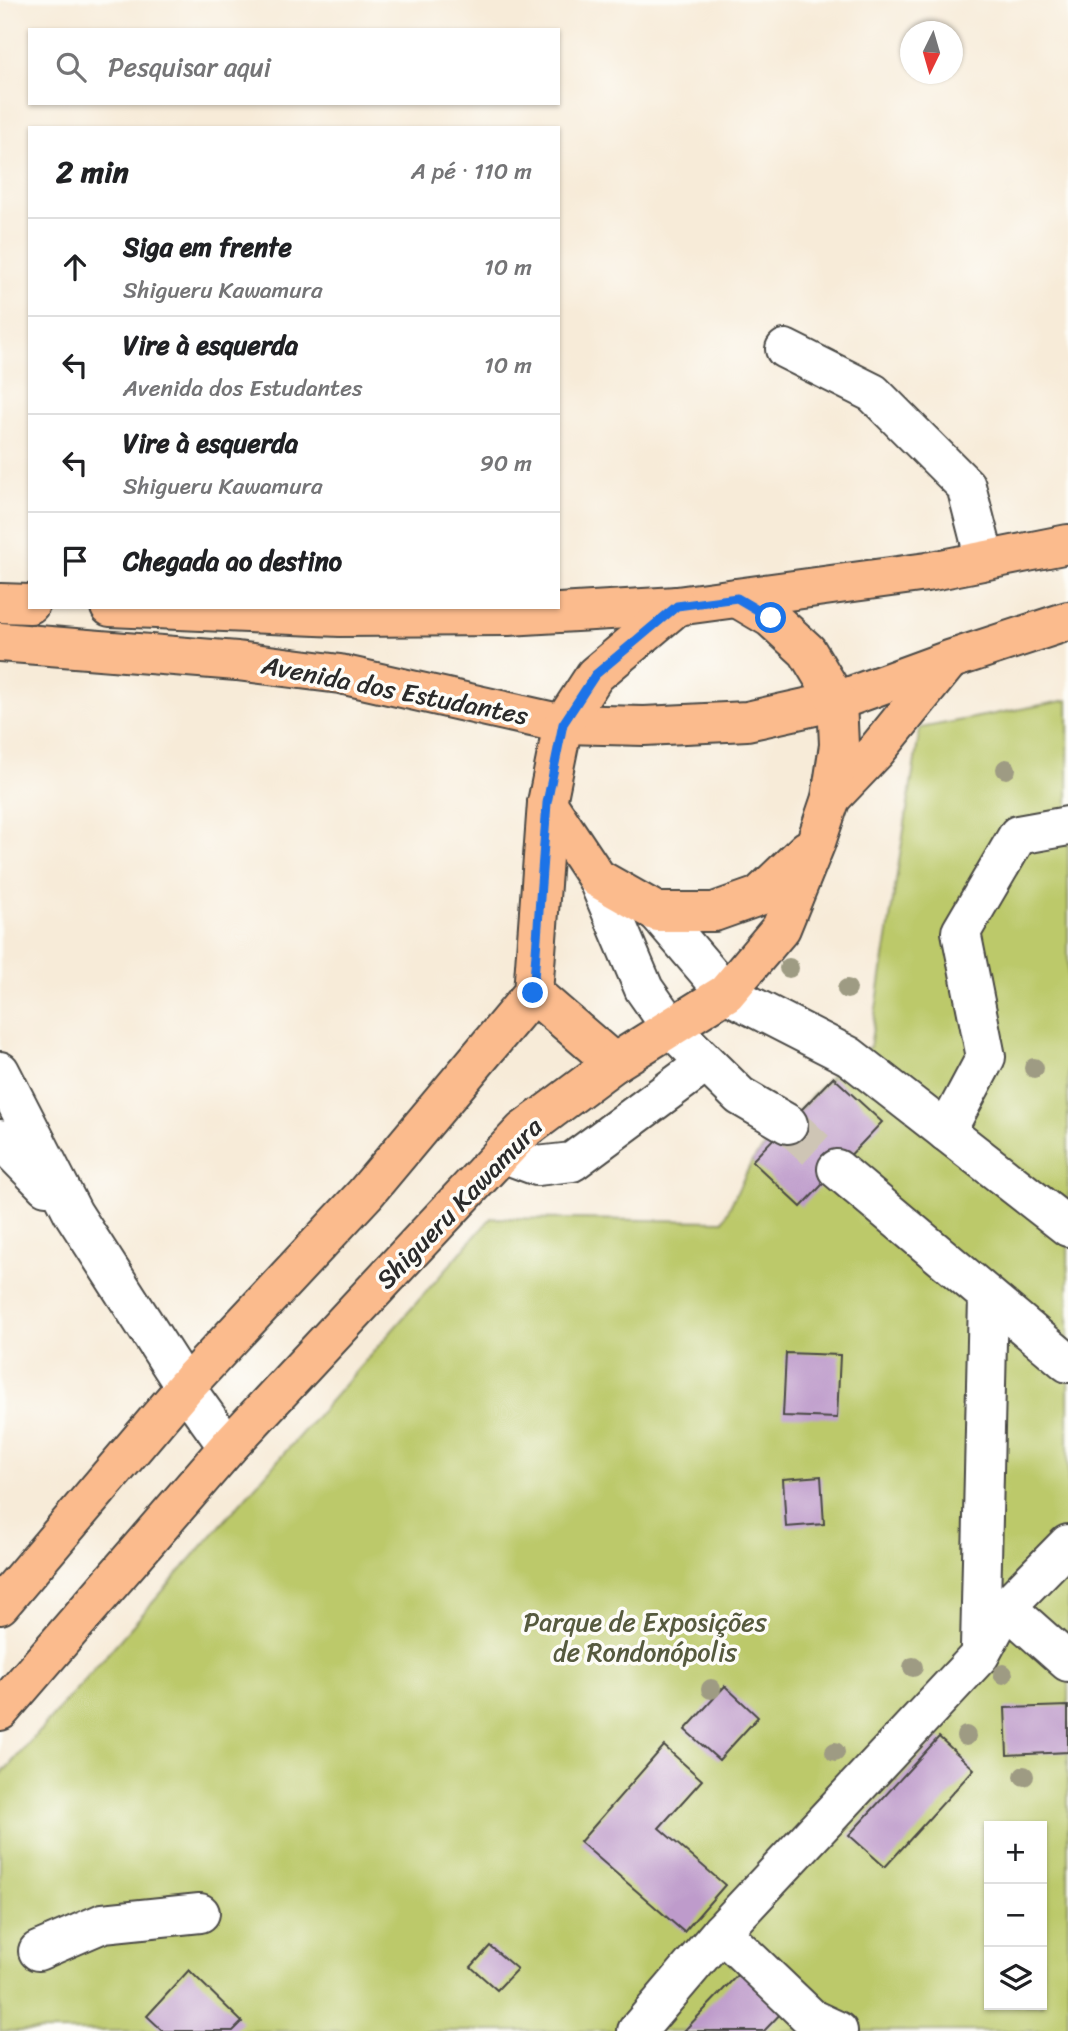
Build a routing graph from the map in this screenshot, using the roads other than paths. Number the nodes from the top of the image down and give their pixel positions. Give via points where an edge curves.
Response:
1 (785, 349) dead end
2 (1068, 544) edge
3 (985, 561) junction
4 (737, 598) junction
5 (0, 603) edge
6 (28, 604) edge
7 (677, 606) junction
8 (156, 609) edge
9 (1068, 621) edge
10 (0, 642) edge
11 (949, 660) junction
12 (837, 701) junction
13 (563, 724) junction
14 (831, 798) junction
15 (547, 803) junction
16 (1068, 826) edge
17 (816, 842) junction
18 (597, 878) junction
19 (657, 912) junction
20 (533, 993) junction
21 (726, 993) junction
22 (672, 1029) junction
23 (614, 1063) junction
24 (706, 1063) junction
25 (0, 1071) edge
26 (788, 1124) tunnel mouth
27 (946, 1132) junction
28 (0, 1139) edge
29 (502, 1153) junction
30 (837, 1169) tunnel mouth
31 (72, 1213) junction
32 (1068, 1227) edge
33 (988, 1297) junction
34 (1068, 1363) edge
35 (185, 1387) junction
36 (228, 1447) junction
37 (1068, 1544) edge
38 (0, 1605) edge
39 (1006, 1607) junction
40 (980, 1655) junction
41 (1068, 1662) edge
42 (0, 1711) edge
43 (200, 1913) dead end
44 (720, 1932) junction
45 (38, 1951) dead end
46 (637, 2031) edge
47 (838, 2031) edge

1 - 3 street via 873,393 966,486
2 - 3 main road, Avenida dos Estudantes
3 - 4 main road, Avenida dos Estudantes
4 - 7 main road, Avenida dos Estudantes
4 - 12 main road, Shigueru Kawamura via 771,618 807,651
5 - 6 main road
7 - 8 main road, Avenida dos Estudantes via 508,616 340,617
7 - 13 main road via 595,675
9 - 11 main road, Avenida dos Estudantes
10 - 13 main road, Avenida dos Estudantes via 340,674
11 - 12 main road, Avenida dos Estudantes
11 - 14 main road via 876,751
12 - 13 main road, Avenida dos Estudantes via 747,721
12 - 14 main road, Shigueru Kawamura via 839,745
13 - 15 main road
14 - 17 main road, Shigueru Kawamura
15 - 18 main road
15 - 20 main road
16 - 27 street via 1018,835 961,932 986,1057
17 - 19 main road via 759,897 714,912
17 - 21 main road, Shigueru Kawamura via 781,928
18 - 19 main road
18 - 22 street via 644,989
19 - 21 street
20 - 23 main road
20 - 35 main road via 365,1194
21 - 22 main road, Shigueru Kawamura
21 - 27 street via 849,1056
22 - 23 main road, Shigueru Kawamura
22 - 24 street
23 - 29 main road, Shigueru Kawamura via 523,1131
24 - 26 street via 740,1096
24 - 29 street via 572,1162 537,1166
25 - 31 street
27 - 32 street
28 - 31 street
29 - 36 main road, Shigueru Kawamura
30 - 33 street
31 - 35 street
33 - 34 street
33 - 40 street
35 - 36 street
35 - 38 main road
36 - 42 main road, Shigueru Kawamura
37 - 39 street
39 - 40 street
39 - 41 street
40 - 44 street
43 - 45 street via 103,1923
44 - 46 street
44 - 47 street via 812,2020

